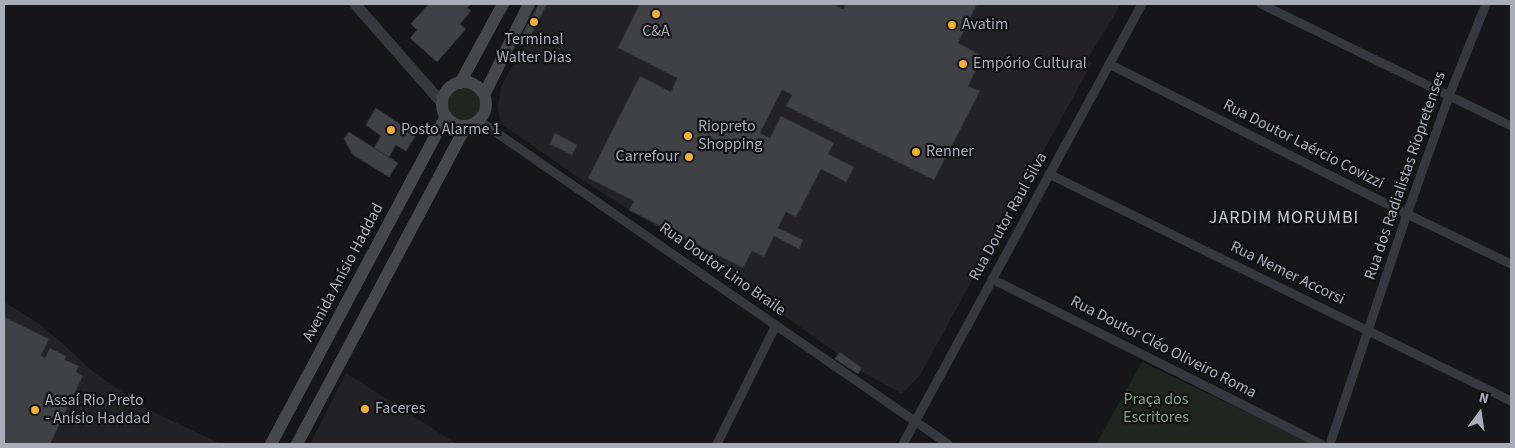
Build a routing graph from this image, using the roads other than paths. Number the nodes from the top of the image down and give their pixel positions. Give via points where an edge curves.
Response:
1 (355, 4) edge
2 (504, 4) edge
3 (529, 4) edge
4 (1142, 4) edge
5 (1261, 4) edge
6 (1486, 4) edge
7 (1109, 64) junction
8 (460, 83) junction
9 (484, 95) junction
10 (440, 96) junction
11 (1449, 96) junction
12 (446, 116) junction
13 (478, 120) junction
14 (466, 126) junction
15 (1511, 126) edge
16 (1049, 174) junction
17 (1407, 214) junction
18 (1511, 264) edge
19 (992, 279) junction
20 (776, 325) junction
21 (1369, 331) junction
22 (320, 351) junction
23 (340, 362) junction
24 (1511, 401) edge
25 (915, 421) junction
26 (271, 444) edge
27 (297, 444) edge
28 (717, 444) edge
29 (903, 444) edge
30 (948, 444) edge
31 (1320, 444) edge
32 (1330, 444) edge

1 - 10 street
2 - 8 main road
3 - 9 main road
4 - 7 street, Rua Doutor Raul Silva
5 - 11 street
6 - 11 street, Rua dos Radialistas Riopretenses
7 - 16 street, Rua Doutor Raul Silva
7 - 17 street, Rua Doutor Laércio Covizzi
8 - 9 main road via 474,85
8 - 10 main road
9 - 13 main road via 485,108
10 - 12 main road
11 - 15 street
11 - 17 street, Rua dos Radialistas Riopretenses
12 - 14 main road via 451,122
12 - 22 main road, Avenida Anísio Haddad
13 - 14 main road
13 - 20 street, Rua Doutor Lino Braile
14 - 23 main road
16 - 19 street, Rua Doutor Raul Silva
16 - 21 street, Rua Nemer Accorsi
17 - 18 street, Rua Doutor Laércio Covizzi
17 - 21 street, Rua dos Radialistas Riopretenses
19 - 25 street, Rua Doutor Raul Silva
19 - 31 street, Rua Doutor Cléo Oliveiro Roma
20 - 25 street, Rua Doutor Lino Braile
20 - 28 street
21 - 24 street, Rua Nemer Accorsi
21 - 32 street, Rua dos Radialistas Riopretenses
22 - 23 main road
22 - 26 main road, Avenida Anísio Haddad
23 - 27 main road
25 - 29 street, Rua Doutor Raul Silva
25 - 30 street, Rua Doutor Lino Braile

